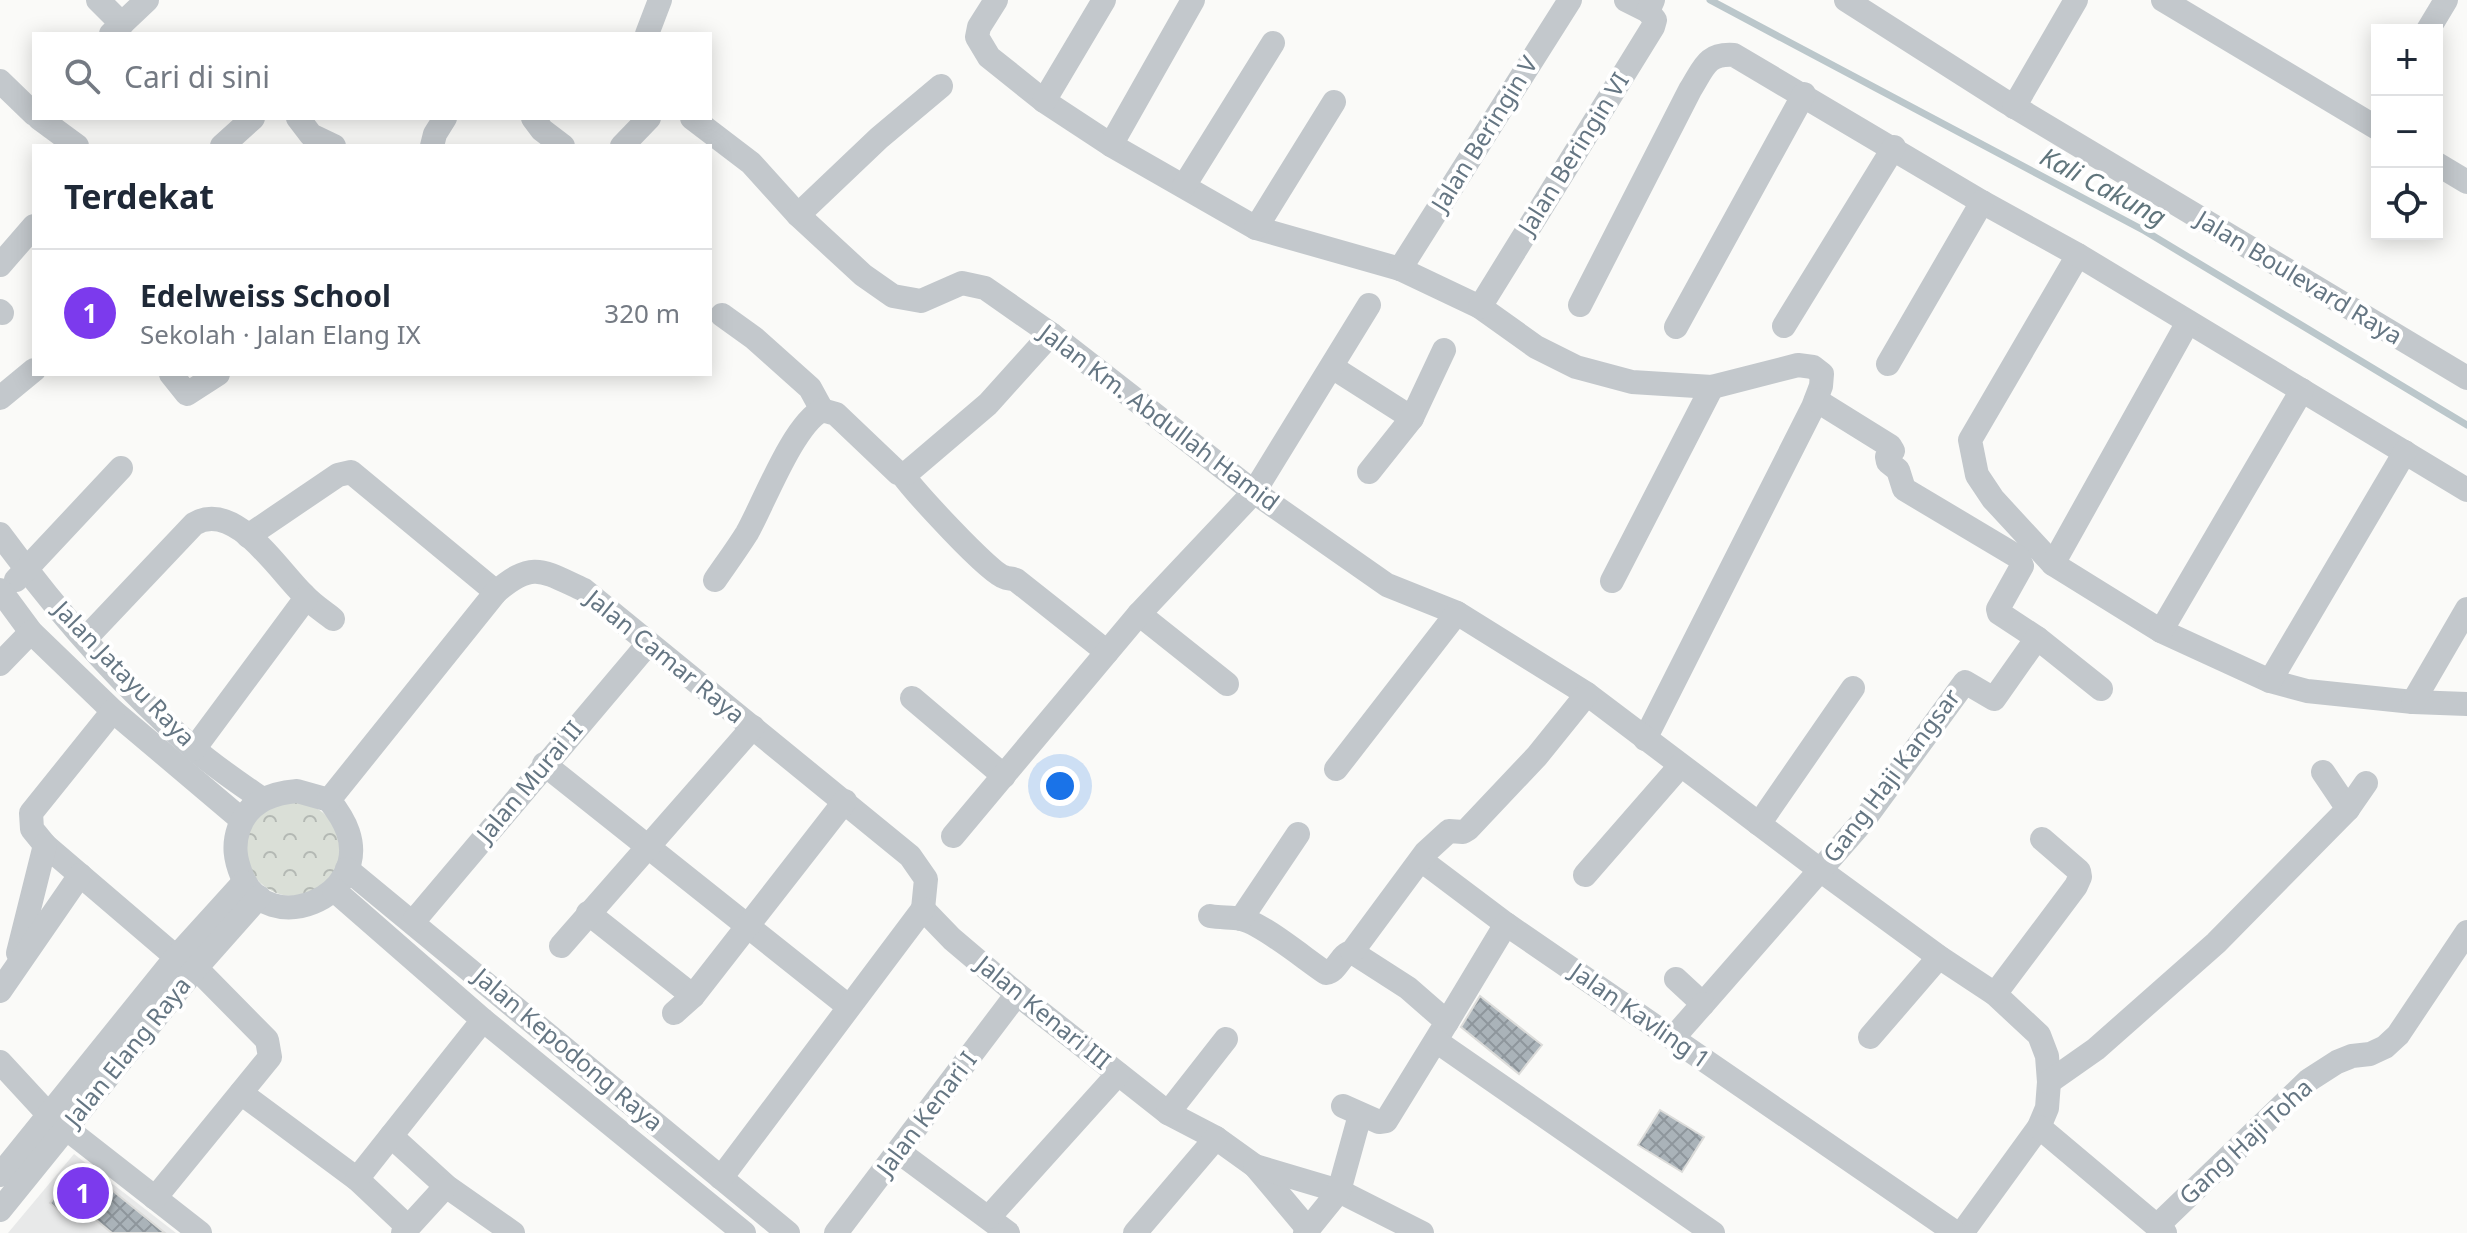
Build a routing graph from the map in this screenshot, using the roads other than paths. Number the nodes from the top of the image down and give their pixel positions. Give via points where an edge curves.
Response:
1 (98, 0) edge
2 (147, 0) edge
3 (660, 0) edge
4 (996, 0) edge
5 (1104, 0) edge
6 (1193, 0) edge
7 (1570, 0) edge
8 (1626, 0) edge
9 (1846, 0) edge
10 (2061, 0) edge
11 (2076, 0) edge
12 (2163, 0) edge
13 (2446, 0) edge
14 (1650, 6) edge
15 (2432, 24) edge
16 (116, 29) edge
17 (648, 32) edge
18 (1273, 43) dead end
19 (0, 81) edge
20 (941, 86) dead end
21 (1804, 94) junction
22 (1044, 101) junction
23 (1334, 102) dead end
24 (2008, 104) junction
25 (32, 109) edge
26 (45, 120) edge
27 (251, 120) edge
28 (300, 120) edge
29 (444, 120) edge
30 (534, 120) edge
31 (647, 120) edge
32 (695, 120) edge
33 (2371, 122) edge
34 (75, 144) edge
35 (224, 144) edge
36 (330, 144) edge
37 (432, 144) edge
38 (560, 144) edge
39 (624, 144) edge
40 (1111, 145) junction
41 (1894, 147) junction
42 (2443, 168) edge
43 (2467, 182) edge
44 (1184, 186) junction
45 (1982, 202) junction
46 (798, 215) junction
47 (32, 228) edge
48 (1256, 228) junction
49 (2078, 255) junction
50 (0, 265) edge
51 (1400, 269) junction
52 (1369, 305) dead end
53 (1580, 305) dead end
54 (1480, 307) junction
55 (722, 315) dead end
56 (2188, 322) junction
57 (1784, 326) dead end
58 (1676, 327) dead end
59 (1051, 334) junction
60 (1444, 350) dead end
61 (1888, 364) dead end
62 (1332, 367) junction
63 (32, 372) edge
64 (173, 376) edge
65 (215, 376) edge
66 (2467, 378) edge
67 (1712, 387) junction
68 (2302, 390) junction
69 (0, 398) edge
70 (1816, 400) junction
71 (822, 410) junction
72 (1412, 418) junction
73 (2405, 452) junction
74 (121, 468) dead end
75 (1369, 472) dead end
76 (902, 474) junction
77 (2467, 490) edge
78 (1254, 492) junction
79 (0, 534) edge
80 (248, 536) junction
81 (2053, 564) junction
82 (26, 570) junction
83 (715, 580) dead end
84 (1612, 581) dead end
85 (1, 591) edge
86 (496, 592) junction
87 (306, 598) junction
88 (2467, 609) edge
89 (1457, 613) junction
90 (1139, 614) junction
91 (333, 619) dead end
92 (2161, 631) junction
93 (31, 632) junction
94 (86, 638) junction
95 (2037, 638) junction
96 (648, 644) junction
97 (1107, 652) junction
98 (0, 664) edge
99 (2270, 681) junction
100 (1227, 684) dead end
101 (1853, 688) dead end
102 (2101, 689) dead end
103 (1587, 694) junction
104 (912, 698) dead end
105 (2413, 702) junction
106 (2467, 704) edge
107 (113, 711) junction
108 (753, 727) junction
109 (1645, 739) junction
110 (194, 749) junction
111 (544, 764) junction
112 (1680, 766) junction
113 (1336, 769) dead end
114 (2323, 772) dead end
115 (1004, 776) junction
116 (2366, 783) dead end
117 (262, 799) junction
118 (329, 800) junction
119 (845, 801) junction
120 (2348, 809) junction
121 (242, 820) junction
122 (1759, 824) junction
123 (1298, 834) dead end
124 (953, 836) dead end
125 (2042, 839) dead end
126 (45, 845) junction
127 (650, 846) junction
128 (1421, 860) junction
129 (1820, 870) junction
130 (80, 875) junction
131 (1585, 875) dead end
132 (341, 879) junction
133 (252, 889) junction
134 (923, 909) junction
135 (588, 913) junction
136 (1210, 916) dead end
137 (1241, 919) junction
138 (413, 922) junction
139 (1506, 924) junction
140 (747, 925) junction
141 (2467, 932) edge
142 (561, 946) dead end
143 (1352, 952) junction
144 (1939, 957) junction
145 (186, 963) junction
146 (14, 967) junction
147 (1676, 979) dead end
148 (0, 991) edge
149 (1017, 994) junction
150 (1995, 994) junction
151 (693, 996) junction
152 (1703, 1004) junction
153 (848, 1006) junction
154 (674, 1013) dead end
155 (483, 1020) junction
156 (1442, 1032) junction
157 (1870, 1037) dead end
158 (1673, 1038) junction
159 (1226, 1039) dead end
160 (0, 1062) edge
161 (1118, 1074) junction
162 (2049, 1082) junction
163 (241, 1093) junction
164 (1168, 1113) junction
165 (58, 1122) junction
166 (2039, 1127) junction
167 (391, 1136) junction
168 (1216, 1138) junction
169 (899, 1152) junction
170 (1255, 1166) junction
171 (0, 1175) edge
172 (721, 1178) junction
173 (357, 1179) junction
174 (446, 1186) junction
175 (1339, 1191) junction
176 (155, 1198) junction
177 (0, 1210) edge
178 (989, 1217) junction
179 (406, 1230) edge
180 (2161, 1230) edge
181 (1307, 1231) edge
182 (200, 1233) edge
183 (513, 1233) edge
184 (744, 1233) edge
185 (788, 1233) edge
186 (836, 1233) edge
187 (1008, 1233) edge
188 (1135, 1233) edge
189 (1422, 1233) edge
190 (1713, 1233) edge
191 (1959, 1233) edge

1 - 16 street
2 - 16 street
3 - 17 street
4 - 22 street via 977,37 989,57
5 - 22 street
6 - 40 street
7 - 51 street, Jalan Beringin V
8 - 14 street
9 - 24 street, Jalan Boulevard Raya
10 - 24 street
11 - 24 street
12 - 33 street
13 - 15 street
14 - 54 street, Jalan Beringin VI via 1653,27
18 - 44 street
19 - 25 street
20 - 46 street
21 - 41 street
21 - 53 street via 1734,55 1710,58
21 - 58 street
22 - 40 street
23 - 48 street
24 - 66 street, Jalan Boulevard Raya
26 - 34 street
27 - 35 street
28 - 36 street via 311,135
29 - 37 street
30 - 38 street
31 - 39 street
32 - 46 street, Jalan Km. Abdullah Hamid via 751,163
40 - 44 street
41 - 45 street
41 - 57 street
42 - 43 street
44 - 48 street
45 - 49 street
45 - 61 street
46 - 59 street, Jalan Km. Abdullah Hamid via 893,296 921,301 962,283 974,284
47 - 50 street
48 - 51 street
49 - 56 street
49 - 81 street via 1970,440 1977,475 1993,499
51 - 54 street
52 - 62 street
54 - 67 street via 1536,347 1576,367 1632,382
55 - 71 street via 810,388
56 - 68 street
56 - 81 street
59 - 76 street via 988,404
59 - 78 street, Jalan Km. Abdullah Hamid
60 - 72 street
62 - 72 street
62 - 78 street
63 - 69 street
64 - 65 street via 187,394
67 - 70 street via 1798,365 1822,374
67 - 84 street
68 - 73 street
68 - 92 street
70 - 95 street via 1892,448 1888,462 1898,470 1904,489 2018,557 2022,566 1998,609
70 - 109 street
71 - 76 street via 836,414
71 - 83 street via 798,434 746,534
72 - 75 street
73 - 77 street
73 - 99 street
74 - 82 street
76 - 97 street via 994,571 1016,580
78 - 89 street, Jalan Km. Abdullah Hamid via 1387,585
78 - 90 street
79 - 82 street, Jalan Jatayu Raya
80 - 86 street via 338,475 351,472
80 - 87 street
80 - 94 street via 226,520 212,517 194,524
81 - 92 street
82 - 85 street
82 - 94 street, Jalan Jatayu Raya
85 - 93 street, Jalan Jatayu Raya
86 - 96 street, Jalan Camar Raya via 515,576 536,570 584,590
86 - 118 street, Jalan Camar Raya
87 - 91 street
87 - 110 street
88 - 105 street
89 - 103 street, Jalan Km. Abdullah Hamid
89 - 113 street
90 - 97 street
90 - 100 street
92 - 99 street
93 - 98 street
93 - 107 street, Jalan Jatayu Raya
94 - 110 street, Jalan Jatayu Raya
95 - 102 street
95 - 129 street, Gang Haji Kangsar via 1994,699 1965,682 1864,820
96 - 108 street, Jalan Camar Raya
96 - 111 street, Jalan Murai II
97 - 115 street
99 - 105 street via 2307,691
101 - 122 street
103 - 109 street, Jalan Km. Abdullah Hamid
103 - 128 street via 1468,829 1449,831
104 - 115 street
105 - 106 street
107 - 121 street, Jalan Jatayu Raya
107 - 126 street via 31,813 32,829
108 - 119 street, Jalan Camar Raya
108 - 127 street
109 - 112 street, Jalan Km. Abdullah Hamid
110 - 117 street, Jalan Jatayu Raya
111 - 127 street
111 - 138 street, Jalan Murai II
112 - 122 street, Jalan Km. Abdullah Hamid
112 - 131 street
114 - 120 street
115 - 124 street
116 - 120 street
117 - 118 street via 297,791
117 - 121 street
118 - 132 street via 349,833 351,851
119 - 134 street, Jalan Camar Raya via 910,856 926,879
119 - 140 street
120 - 162 street via 2216,943 2096,1049
121 - 133 street via 236,862
122 - 129 street, Jalan Km. Abdullah Hamid
123 - 137 street
125 - 150 street via 2080,877
126 - 130 street
126 - 146 street
127 - 135 street
127 - 140 street
128 - 139 street, Jalan Kavling 1
128 - 143 street
129 - 144 street, Jalan Km. Abdullah Hamid
129 - 152 street
130 - 145 street
130 - 146 street
132 - 133 street via 311,904 298,907 271,904
132 - 138 street, Jalan Kepodong Raya
132 - 155 street, Jalan Kepodong Raya
133 - 145 street, Jalan Elang Raya
134 - 149 street, Jalan Kenari III
134 - 153 street
135 - 142 street
135 - 151 street
136 - 137 street
137 - 143 street via 1326,973
138 - 172 street, Jalan Kepodong Raya
139 - 156 street
139 - 158 street, Jalan Kavling 1
140 - 151 street
140 - 153 street
141 - 180 street, Gang Haji Toha via 2398,1035 2377,1051 2337,1062 2309,1080
143 - 156 street via 1408,988
144 - 150 street, Jalan Km. Abdullah Hamid
144 - 157 street
145 - 163 street via 267,1040 270,1057
145 - 165 street, Jalan Elang Raya
146 - 148 street
147 - 152 street
149 - 161 street, Jalan Kenari III
149 - 169 street, Jalan Kenari I
150 - 162 street, Jalan Km. Abdullah Hamid via 2039,1035
151 - 154 street
152 - 158 street
153 - 172 street
155 - 167 street
155 - 184 street, Jalan Kepodong Raya
156 - 175 street via 1386,1121 1361,1114
156 - 190 street
158 - 191 street, Jalan Kavling 1
159 - 164 street
160 - 165 street
161 - 164 street, Jalan Kenari III
161 - 178 street
162 - 166 street
163 - 173 street
163 - 176 street
164 - 168 street, Jalan Kenari III
165 - 171 street, Jalan Elang Raya
165 - 176 street
165 - 177 street, Jalan Elang Raya
166 - 180 street
166 - 191 street
167 - 173 street
167 - 174 street
168 - 170 street, Jalan Kenari III
168 - 188 street
169 - 178 street
169 - 186 street, Jalan Kenari I
170 - 175 street, Jalan Kenari III
170 - 181 street, Jalan Kenari III
172 - 185 street, Jalan Kepodong Raya
173 - 179 street
174 - 179 street
174 - 183 street
175 - 181 street
175 - 189 street, Jalan Kenari III
176 - 182 street
178 - 187 street

